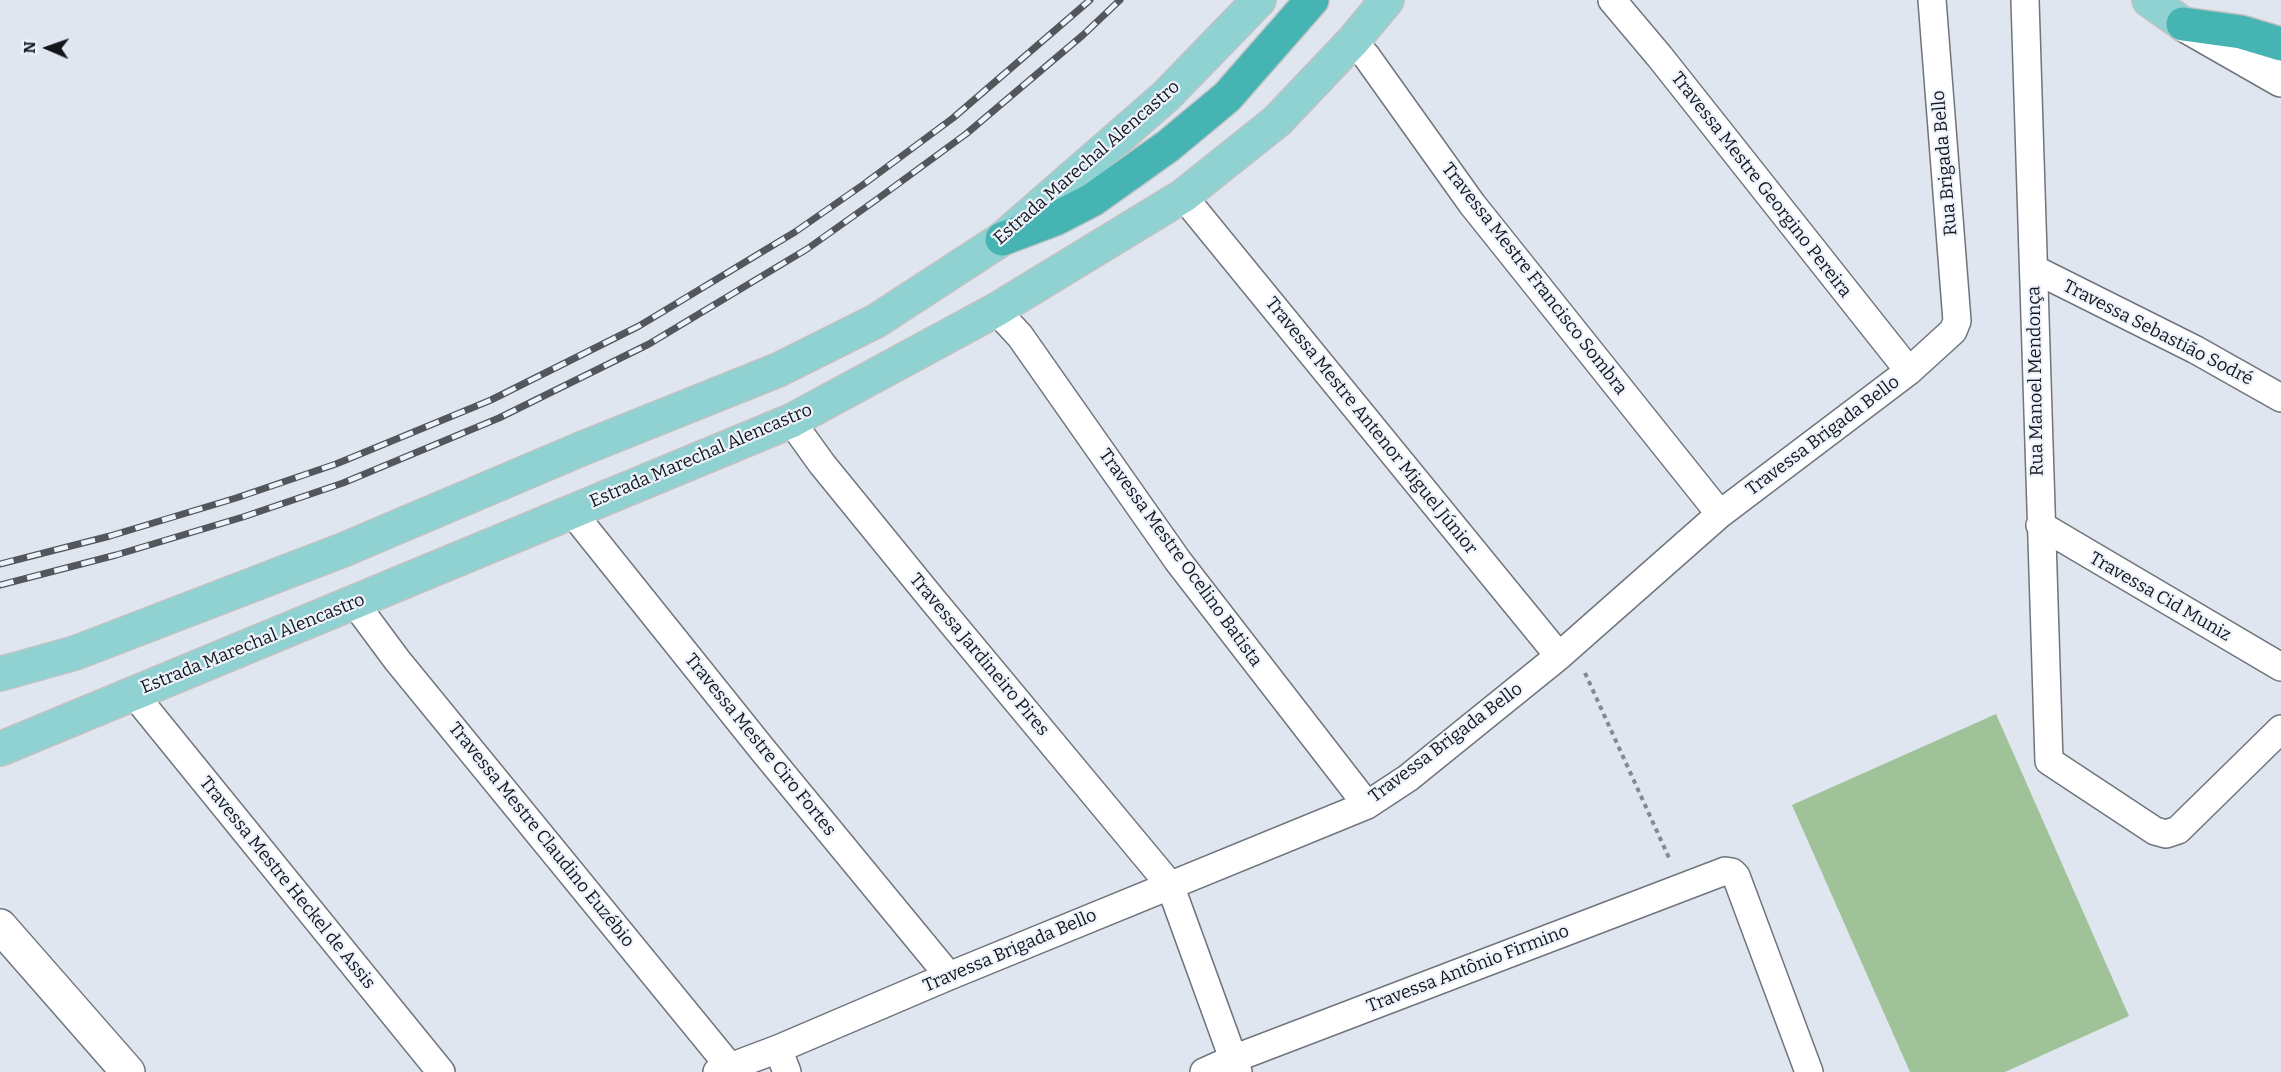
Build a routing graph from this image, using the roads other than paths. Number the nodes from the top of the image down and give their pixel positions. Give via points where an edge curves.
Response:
1 (1259, 0) edge
2 (1312, 0) edge
3 (1387, 0) edge
4 (1612, 0) edge
5 (1932, 0) edge
6 (2025, 0) edge
7 (2149, 0) edge
8 (2183, 24) junction
9 (1353, 41) junction
10 (2281, 44) edge
11 (2281, 80) edge
12 (1184, 196) junction
13 (1002, 239) junction
14 (2034, 269) junction
15 (996, 310) junction
16 (1956, 327) joint
17 (1909, 371) junction
18 (2281, 398) edge
19 (791, 421) junction
20 (572, 512) junction
21 (1720, 514) junction
22 (2040, 525) junction
23 (354, 602) junction
24 (1560, 656) junction
25 (2281, 667) edge
26 (0, 674) edge
27 (133, 693) junction
28 (2281, 729) edge
29 (0, 749) edge
30 (1367, 805) junction
31 (1170, 885) junction
32 (0, 926) edge
33 (949, 976) junction
34 (783, 1060) edge
35 (1235, 1066) edge
36 (723, 1070) edge
37 (128, 1072) edge
38 (441, 1072) edge
39 (1204, 1072) edge
40 (1809, 1072) edge

1 - 13 main road, Estrada Marechal Alencastro via 1166,96
2 - 13 highway via 1255,67 1204,118 1102,194 1055,219
3 - 9 main road, Estrada Marechal Alencastro
4 - 17 street, Travessa Mestre Georgino Pereira
5 - 16 street, Rua Brigada Bello
6 - 14 street, Rua Manoel Mendonça
7 - 8 main road
8 - 10 highway via 2241,32
8 - 11 street
9 - 12 main road, Estrada Marechal Alencastro via 1277,121
9 - 21 street, Travessa Mestre Francisco Sombra via 1472,204
12 - 15 main road, Estrada Marechal Alencastro
12 - 24 street, Travessa Mestre Antenor Miguel Júnior
13 - 26 main road, Estrada Marechal Alencastro via 876,321 778,370 343,550 75,653
14 - 18 street, Travessa Sebastião Sodré via 2196,350
14 - 22 street, Rua Manoel Mendonça
15 - 19 main road, Estrada Marechal Alencastro
15 - 30 street, Travessa Mestre Ocelino Batista via 1020,336 1178,561
16 - 17 street, Travessa Brigada Bello
17 - 21 street, Travessa Brigada Bello
19 - 20 main road, Estrada Marechal Alencastro
19 - 31 street, Travessa Jardineiro Pires via 932,599
20 - 23 main road, Estrada Marechal Alencastro
20 - 33 street, Travessa Mestre Ciro Fortes
21 - 24 street, Travessa Brigada Bello
22 - 25 street, Travessa Cid Muniz
22 - 28 street, Rua Manoel Mendonça via 2049,761 2155,831 2166,834 2178,830
23 - 27 main road, Estrada Marechal Alencastro
23 - 36 street, Travessa Mestre Claudino Euzébio
24 - 30 street, Travessa Brigada Bello via 1408,778
27 - 29 main road, Estrada Marechal Alencastro
27 - 38 street, Travessa Mestre Heckel de Assis
30 - 31 street, Travessa Brigada Bello
31 - 33 street, Travessa Brigada Bello
31 - 35 street, Travessa Jardineiro Pires
32 - 37 street
33 - 34 street, Travessa Brigada Bello
34 - 36 street, Travessa Brigada Bello
35 - 39 street, Travessa Antônio Firmino
35 - 40 street, Travessa Antônio Firmino via 1719,872 1732,872

